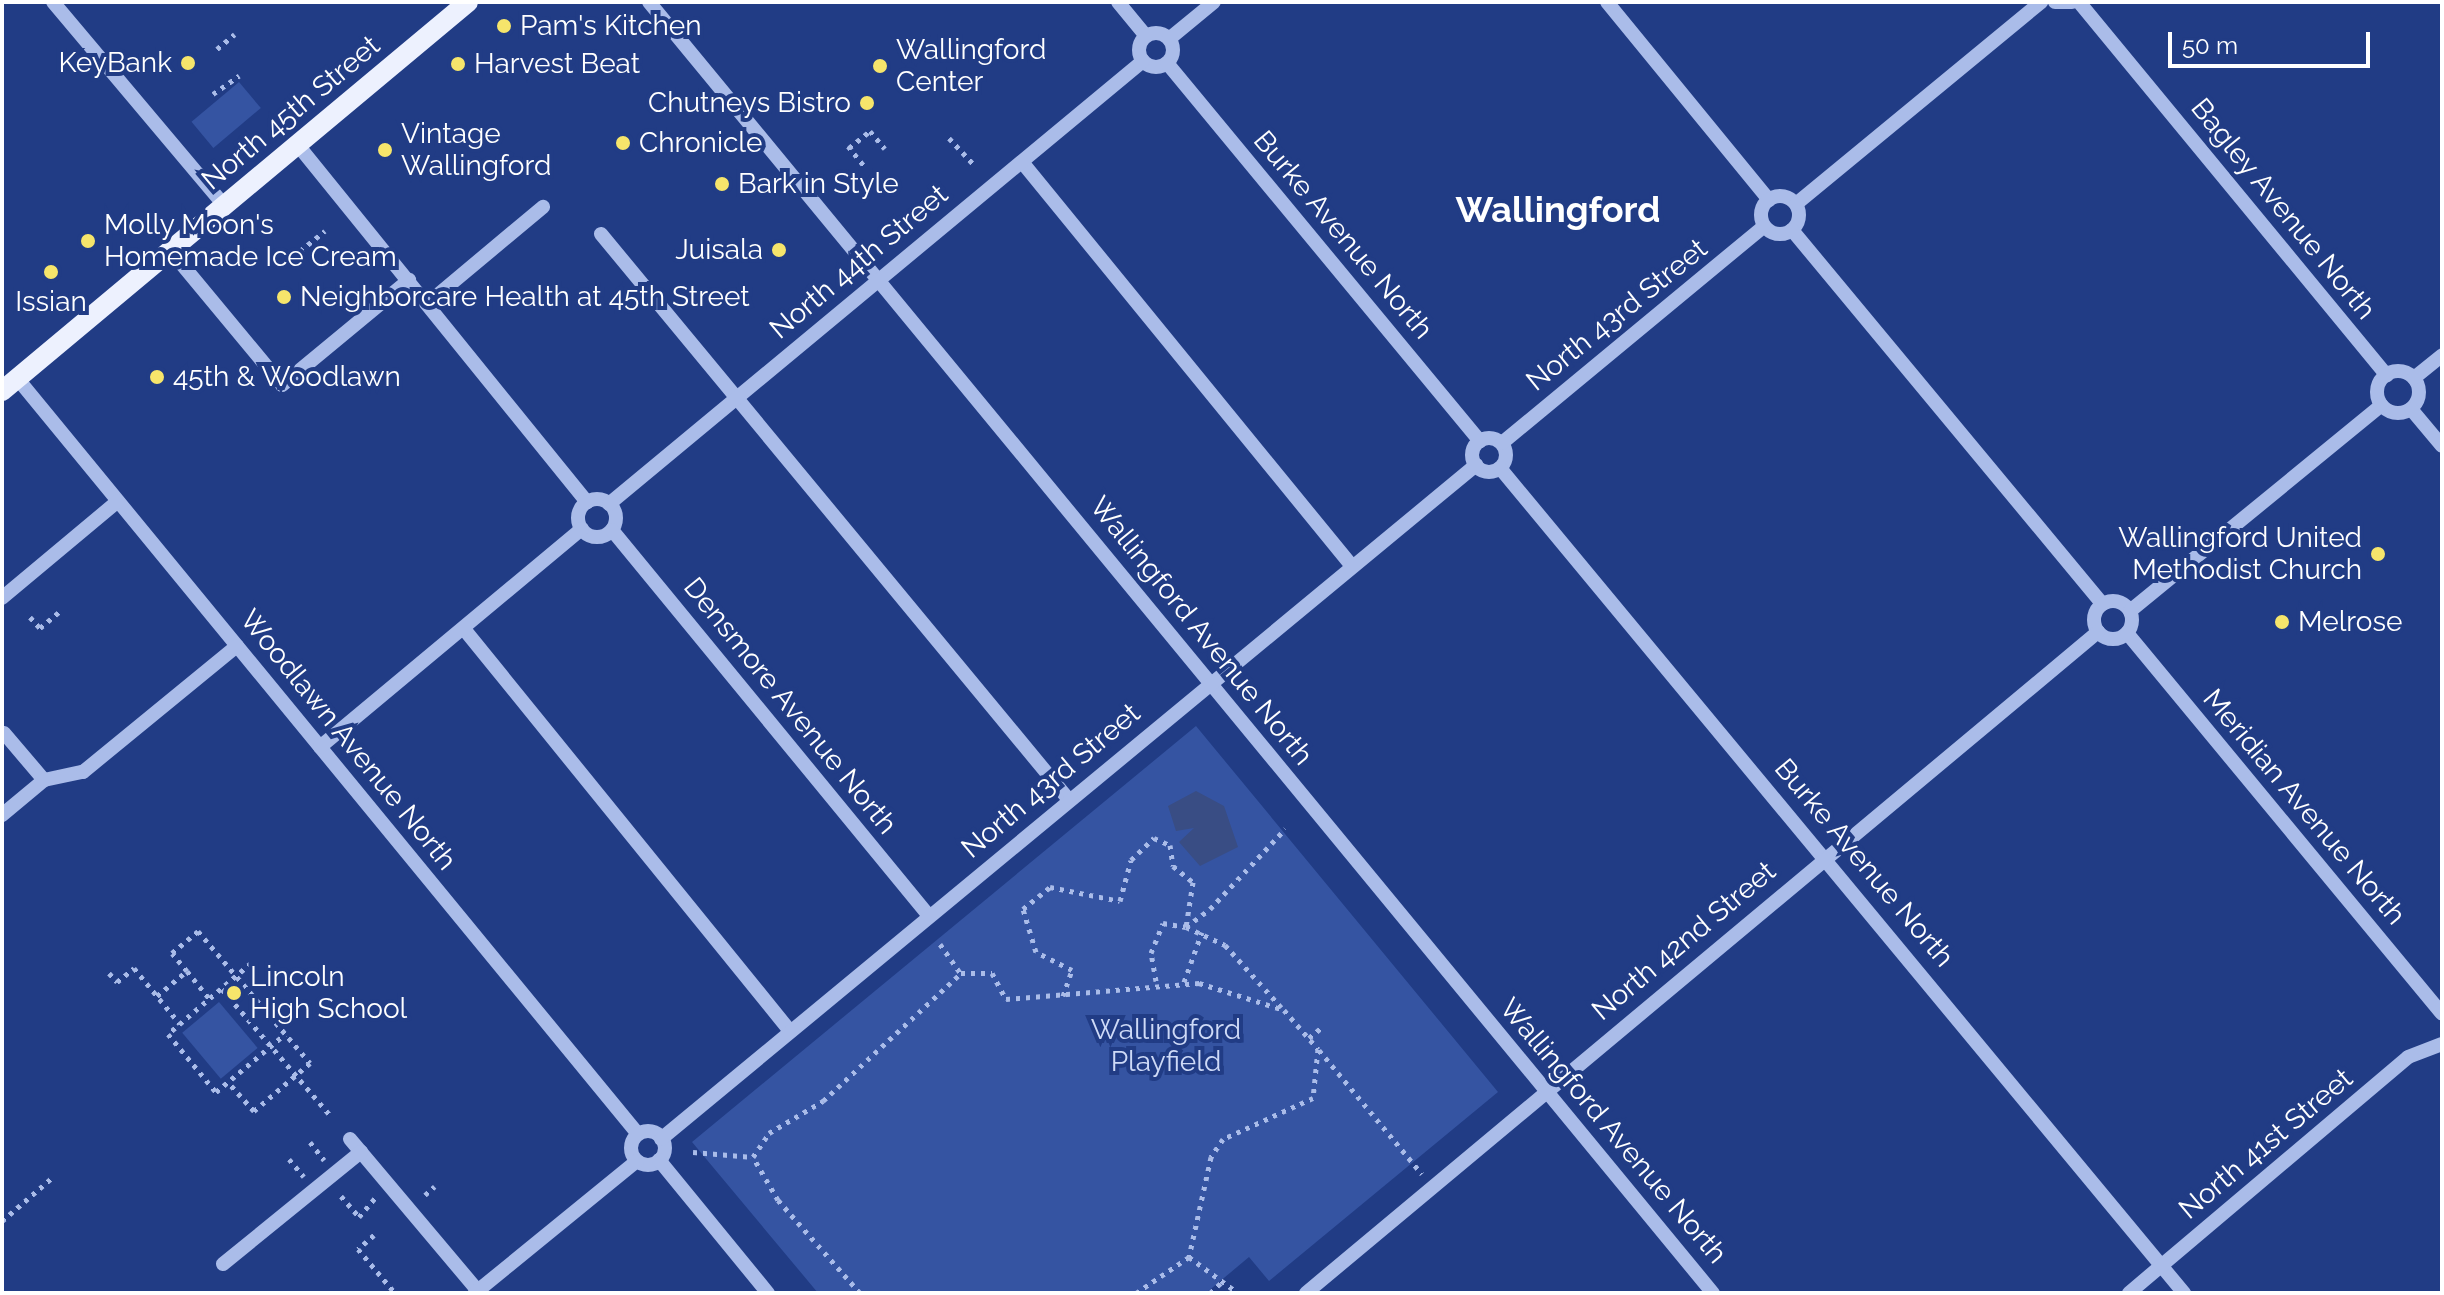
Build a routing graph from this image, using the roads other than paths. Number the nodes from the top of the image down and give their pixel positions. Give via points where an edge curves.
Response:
1 (53, 2) edge
2 (468, 2) edge
3 (649, 2) edge
4 (1118, 2) edge
5 (1214, 2) edge
6 (1607, 2) edge
7 (2041, 2) edge
8 (2055, 2) edge
9 (2072, 2) edge
10 (2079, 2) edge
11 (1146, 36) junction
12 (1169, 39) junction
13 (1143, 61) junction
14 (1167, 63) junction
15 (297, 144) junction
16 (1022, 162) junction
17 (1769, 200) junction
18 (1796, 204) junction
19 (224, 205) junction
20 (543, 207) dead end
21 (1764, 226) junction
22 (1792, 230) junction
23 (601, 234) dead end
24 (170, 250) junction
25 (409, 280) junction
26 (878, 280) junction
27 (428, 303) junction
28 (2442, 355) edge
29 (2387, 376) junction
30 (2414, 378) junction
31 (9, 385) edge
32 (738, 397) junction
33 (2382, 405) junction
34 (2411, 409) junction
35 (1480, 441) junction
36 (1502, 443) junction
37 (2442, 446) edge
38 (1476, 465) junction
39 (1500, 468) junction
40 (118, 501) junction
41 (587, 502) junction
42 (609, 504) junction
43 (582, 529) junction
44 (612, 530) junction
45 (1351, 565) junction
46 (2, 598) edge
47 (2102, 604) junction
48 (2130, 611) junction
49 (464, 629) junction
50 (2098, 632) junction
51 (2127, 633) junction
52 (237, 646) junction
53 (1209, 682) junction
54 (4, 733) dead end
55 (320, 747) junction
56 (44, 780) junction
57 (1069, 800) junction
58 (2, 815) edge
59 (1826, 857) junction
60 (929, 916) junction
61 (2442, 1014) edge
62 (790, 1031) junction
63 (2442, 1044) edge
64 (1546, 1091) junction
65 (638, 1134) junction
66 (350, 1139) dead end
67 (661, 1139) junction
68 (361, 1152) junction
69 (659, 1160) junction
70 (637, 1161) junction
71 (223, 1264) dead end
72 (2162, 1266) junction
73 (476, 1292) edge
74 (768, 1293) edge
75 (1306, 1293) edge
76 (1713, 1293) edge
77 (2129, 1293) edge
78 (2184, 1293) edge

1 - 19 street
2 - 15 main road, North 45th Street
3 - 26 street, Wallingford Avenue North
4 - 11 street
5 - 12 street
6 - 17 street
7 - 18 street
8 - 9 street
10 - 29 street, Bagley Avenue North
11 - 12 street
11 - 13 street via 1139,47
12 - 14 street
13 - 14 street
13 - 16 street, North 44th Street
14 - 35 street, Burke Avenue North
15 - 19 main road, North 45th Street
15 - 25 street
16 - 26 street, North 44th Street
16 - 45 street
17 - 18 street
17 - 21 street via 1760,213
18 - 22 street
19 - 24 main road, North 45th Street
20 - 27 street
21 - 22 street via 1778,235
21 - 36 street, North 43rd Street
22 - 47 street
23 - 32 street
24 - 25 street via 282,385
24 - 31 main road, North 45th Street
25 - 27 street
26 - 32 street, North 44th Street
26 - 53 street, Wallingford Avenue North
27 - 41 street
28 - 30 street
29 - 30 street
29 - 33 street via 2378,390
30 - 34 street via 2419,395
31 - 40 street, Woodlawn Avenue North
32 - 42 street, North 44th Street
32 - 57 street
33 - 34 street via 2395,413
33 - 48 street
34 - 37 street
35 - 36 street
35 - 38 street
36 - 39 street via 1506,457
38 - 39 street
38 - 45 street, North 43rd Street
39 - 59 street, Burke Avenue North
40 - 46 street
40 - 52 street, Woodlawn Avenue North
41 - 42 street
41 - 43 street via 578,516
42 - 44 street
43 - 44 street via 596,537
43 - 49 street
44 - 60 street, Densmore Avenue North
45 - 53 street, North 43rd Street
47 - 48 street via 2119,601
47 - 50 street via 2094,617
48 - 51 street
49 - 55 street
49 - 62 street
50 - 51 street via 2110,639
50 - 59 street, North 42nd Street
51 - 61 street, Meridian Avenue North
52 - 55 street, Woodlawn Avenue North
52 - 56 street via 83,772
53 - 57 street, North 43rd Street
53 - 64 street, Wallingford Avenue North
54 - 56 street
55 - 65 street, Woodlawn Avenue North
56 - 58 street
57 - 60 street, North 43rd Street
59 - 64 street, North 42nd Street
59 - 72 street, Burke Avenue North
60 - 62 street, North 43rd Street
62 - 67 street, North 43rd Street
63 - 72 street, North 41st Street via 2408,1057
64 - 75 street, North 42nd Street
64 - 76 street, Wallingford Avenue North
65 - 67 street
65 - 70 street via 631,1146
66 - 68 street
67 - 69 street
68 - 71 street
68 - 73 street
69 - 70 street
69 - 74 street
70 - 73 street
72 - 77 street, North 41st Street
72 - 78 street, Burke Avenue North

